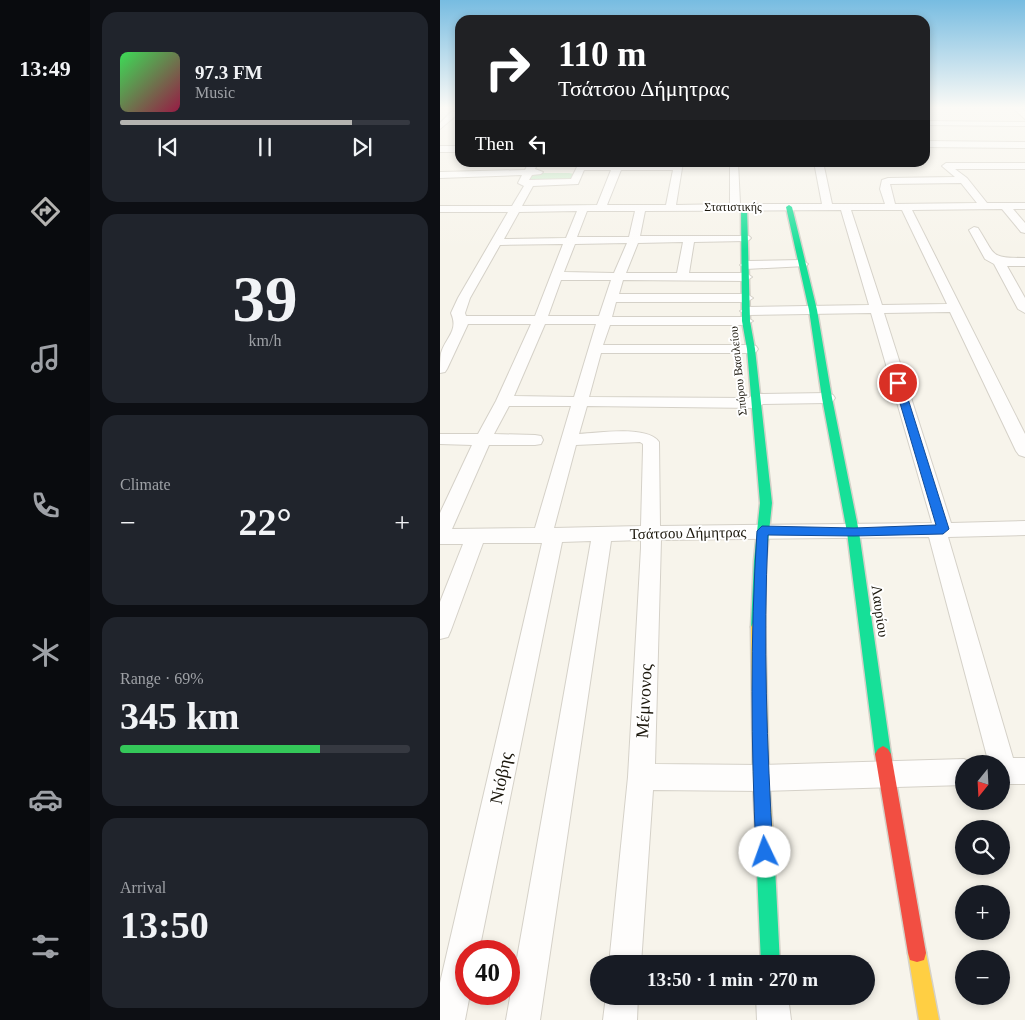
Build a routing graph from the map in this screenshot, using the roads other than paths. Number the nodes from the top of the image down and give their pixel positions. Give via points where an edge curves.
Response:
1 (1025, 166) edge
2 (581, 167) edge
3 (617, 167) edge
4 (679, 167) edge
5 (735, 167) edge
6 (819, 167) edge
7 (531, 171) edge
8 (546, 172) dead end
9 (445, 175) edge
10 (964, 180) junction
11 (827, 206) junction
12 (844, 206) junction
13 (891, 206) junction
14 (905, 206) junction
15 (1006, 206) junction
16 (1025, 206) edge
17 (790, 207) junction
18 (985, 207) junction
19 (515, 208) junction
20 (583, 208) junction
21 (601, 208) junction
22 (641, 208) junction
23 (670, 208) junction
24 (740, 208) junction
25 (440, 209) edge
26 (974, 230) dead end
27 (1025, 230) edge
28 (745, 238) junction
29 (688, 239) junction
30 (634, 240) junction
31 (571, 241) junction
32 (497, 242) junction
33 (998, 262) junction
34 (1025, 262) edge
35 (802, 264) junction
36 (746, 271) junction
37 (556, 276) junction
38 (618, 277) junction
39 (682, 277) junction
40 (611, 298) junction
41 (956, 308) junction
42 (1025, 309) edge
43 (747, 310) junction
44 (813, 310) junction
45 (876, 310) junction
46 (461, 320) junction
47 (539, 322) junction
48 (604, 322) junction
49 (595, 348) junction
50 (752, 350) junction
51 (440, 369) edge
52 (827, 398) junction
53 (504, 401) junction
54 (755, 401) junction
55 (580, 402) junction
56 (484, 438) junction
57 (440, 439) edge
58 (535, 440) dead end
59 (569, 440) junction
60 (1025, 451) edge
61 (1025, 528) edge
62 (939, 529) junction
63 (762, 531) junction
64 (854, 532) junction
65 (602, 534) junction
66 (650, 534) junction
67 (548, 535) junction
68 (440, 536) edge
69 (476, 536) junction
70 (440, 630) edge
71 (1005, 755) edge
72 (955, 772) edge
73 (886, 775) junction
74 (641, 777) junction
75 (761, 778) junction
76 (626, 955) edge
77 (771, 955) edge
78 (621, 1005) edge
79 (773, 1005) edge
80 (448, 1020) edge
81 (523, 1020) edge
82 (620, 1020) edge
83 (774, 1020) edge
84 (930, 1020) edge

1 - 10 street via 946,166
2 - 7 street via 575,172 575,182
3 - 21 street
4 - 23 street
5 - 24 street, Σπύρου Βασιλείου
6 - 11 street
7 - 8 street
7 - 9 street
7 - 19 street
10 - 13 street via 885,182
10 - 18 street
11 - 12 street, Στατιστικής
11 - 17 street, Στατιστικής
12 - 13 street, Στατιστικής
12 - 45 street
13 - 14 street, Στατιστικής
14 - 18 street, Στατιστικής
14 - 41 street
15 - 16 street, Στατιστικής
15 - 18 street, Στατιστικής
15 - 27 street
17 - 24 street, Στατιστικής
17 - 35 street, Λαυρίου
19 - 20 street, Στατιστικής
19 - 25 street, Στατιστικής
19 - 32 street
20 - 21 street, Στατιστικής
20 - 31 street
21 - 22 street, Στατιστικής
22 - 23 street, Στατιστικής
22 - 30 street
23 - 24 street, Στατιστικής
24 - 28 street, Σπύρου Βασιλείου
26 - 33 street via 989,257
28 - 29 street
28 - 36 street, Σπύρου Βασιλείου
29 - 30 street
29 - 39 street
30 - 31 street
30 - 38 street
31 - 32 street
31 - 37 street
32 - 46 street via 464,298 458,313
33 - 34 street
33 - 42 street
35 - 36 street
35 - 44 street, Λαυρίου
36 - 39 street
36 - 43 street, Σπύρου Βασιλείου
37 - 38 street
37 - 47 street
38 - 39 street
38 - 40 street
40 - 43 street
40 - 48 street
41 - 45 street
41 - 60 street
43 - 44 street
43 - 48 street
43 - 50 street, Σπύρου Βασιλείου
44 - 45 street
44 - 52 street, Λαυρίου
45 - 62 street
46 - 47 street
46 - 51 street via 460,329
47 - 48 street
47 - 53 street
48 - 49 street
49 - 50 street
49 - 55 street
50 - 54 street, Σπύρου Βασιλείου
52 - 54 street
52 - 64 street, Λαυρίου
53 - 55 street
53 - 56 street
54 - 55 street
54 - 63 street, Σπύρου Βασιλείου via 766,497
55 - 59 street
56 - 57 street
56 - 58 street
56 - 68 street
59 - 66 street, Μέμνονος via 648,439 652,449
59 - 67 street
61 - 62 street, Τσάτσου Δήμητρας
62 - 64 street, Τσάτσου Δήμητρας
62 - 71 street
63 - 64 street, Τσάτσου Δήμητρας
63 - 66 street, Τσάτσου Δήμητρας
63 - 75 street, Σπύρου Βασιλείου via 758,607
64 - 73 street, Λαυρίου
65 - 66 street, Τσάτσου Δήμητρας
65 - 67 street, Τσάτσου Δήμητρας
65 - 81 street
66 - 74 street, Μέμνονος
67 - 69 street, Τσάτσου Δήμητρας
67 - 80 street, Νιόβης
68 - 69 street, Τσάτσου Δήμητρας
69 - 70 street
72 - 73 street
73 - 75 street
73 - 84 street, Λαυρίου
74 - 75 street
74 - 76 street, Μέμνονος
75 - 77 street, Σπύρου Βασιλείου
78 - 82 street
79 - 83 street

